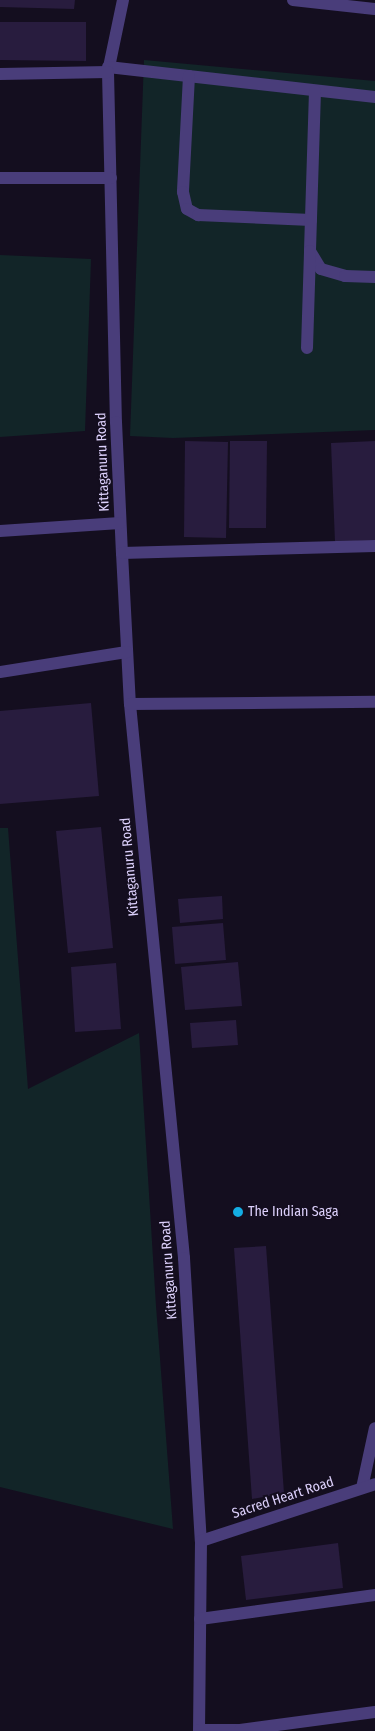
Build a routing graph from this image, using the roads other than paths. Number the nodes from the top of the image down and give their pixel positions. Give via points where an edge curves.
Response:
1 (123, 0) edge
2 (293, 0) edge
3 (375, 9) edge
4 (108, 70) junction
5 (0, 74) edge
6 (189, 76) junction
7 (315, 91) junction
8 (375, 97) edge
9 (0, 178) edge
10 (111, 178) junction
11 (311, 220) junction
12 (310, 251) junction
13 (375, 277) edge
14 (307, 348) dead end
15 (120, 524) junction
16 (0, 531) edge
17 (375, 546) edge
18 (122, 554) junction
19 (126, 652) junction
20 (0, 672) edge
21 (375, 702) edge
22 (130, 704) junction
23 (375, 1428) edge
24 (375, 1484) edge
25 (362, 1488) junction
26 (201, 1542) junction
27 (375, 1595) edge
28 (200, 1620) junction
29 (375, 1712) edge
30 (199, 1731) edge

1 - 4 street, Kittaganuru Road
2 - 3 street
4 - 5 street
4 - 6 street
4 - 10 street, Kittaganuru Road
6 - 7 street
6 - 11 street via 183,192 186,209 198,215
7 - 8 street
7 - 11 street
9 - 10 street
10 - 15 street, Kittaganuru Road
11 - 12 street
12 - 13 street via 321,268 345,276
12 - 14 street
15 - 16 street
15 - 18 street, Kittaganuru Road
17 - 18 street
18 - 19 street, Kittaganuru Road
19 - 20 street
19 - 22 street, Kittaganuru Road
21 - 22 street
22 - 26 street, Kittaganuru Road via 184,1258
23 - 25 street
24 - 25 street, Sacred Heart Road
25 - 26 street, Sacred Heart Road
26 - 28 street, Kittaganuru Road
27 - 28 street
28 - 30 street, Kittaganuru Road
29 - 30 street via 240,1730

